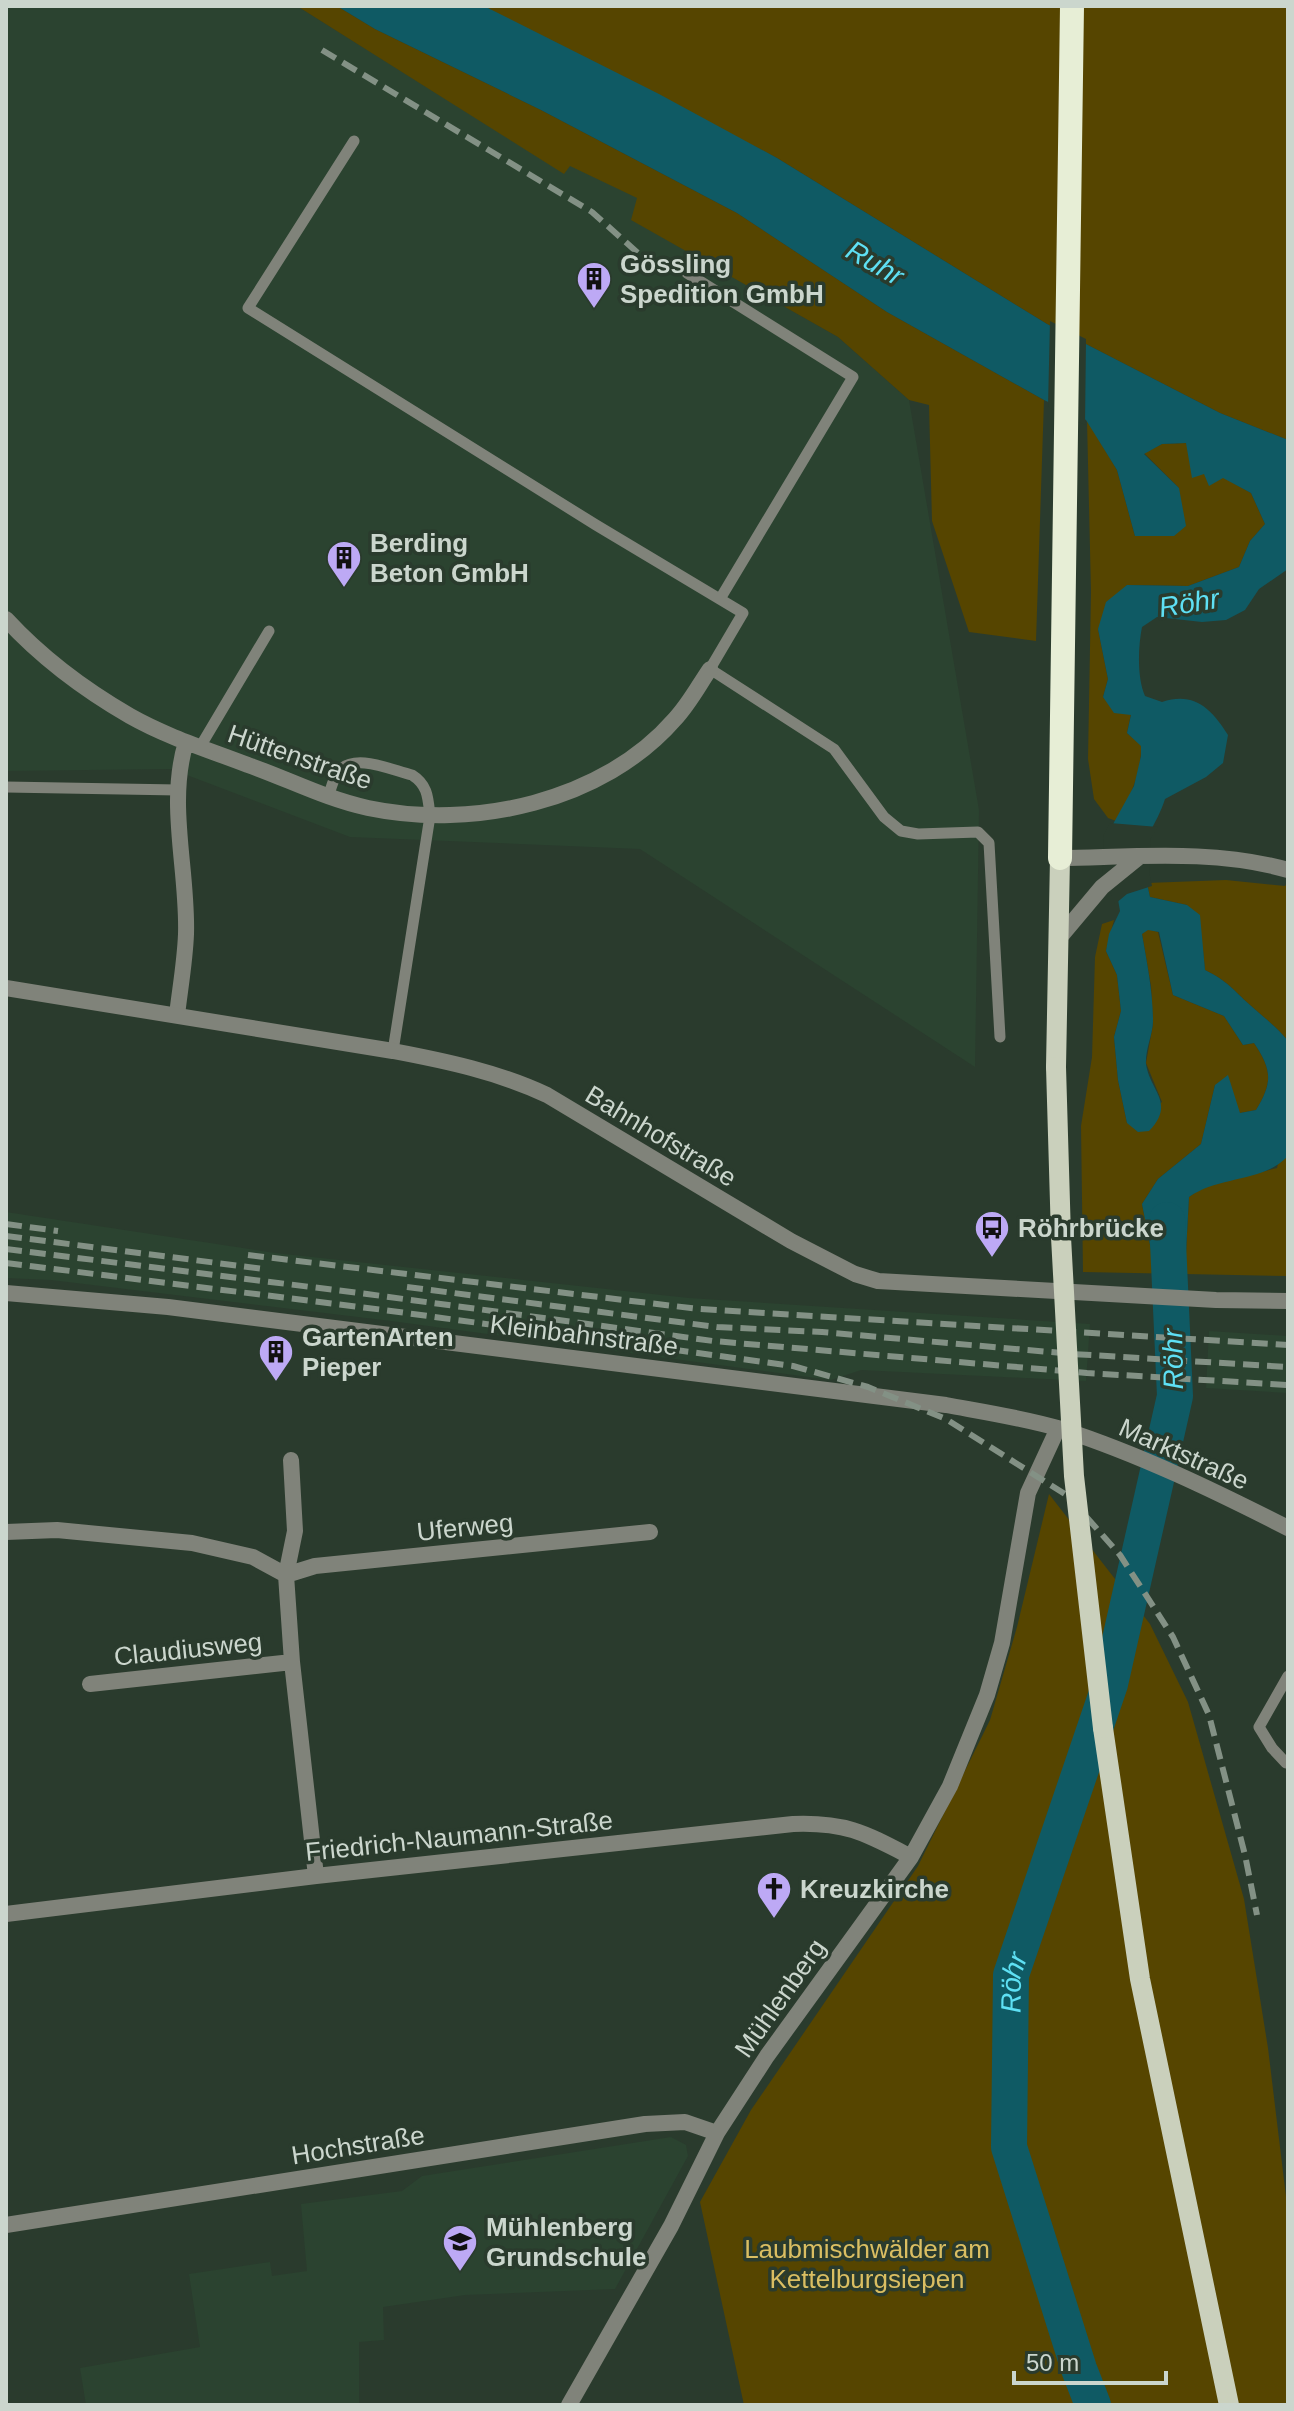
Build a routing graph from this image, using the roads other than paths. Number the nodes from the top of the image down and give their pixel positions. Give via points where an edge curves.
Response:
1 (1072, 6) edge
2 (354, 141) dead end
3 (687, 273) dead end
4 (720, 599) junction
5 (6, 619) edge
6 (269, 631) dead end
7 (710, 669) junction
8 (193, 744) junction
9 (6, 787) edge
10 (178, 790) junction
11 (328, 797) junction
12 (430, 816) junction
13 (1139, 857) junction
14 (1060, 858) junction
15 (1280, 868) edge
16 (1060, 937) junction
17 (6, 988) edge
18 (177, 1015) junction
19 (1000, 1037) dead end
20 (393, 1051) junction
21 (6, 1293) edge
22 (1288, 1301) edge
23 (1058, 1428) junction
24 (291, 1460) dead end
25 (1288, 1528) edge
26 (6, 1532) edge
27 (650, 1532) dead end
28 (286, 1575) junction
29 (292, 1662) junction
30 (1288, 1676) edge
31 (90, 1684) dead end
32 (1286, 1763) edge
33 (911, 1857) junction
34 (316, 1876) junction
35 (6, 1914) edge
36 (717, 2133) junction
37 (6, 2225) edge
38 (569, 2405) edge
39 (1229, 2405) edge

1 - 14 highway
2 - 4 lane via 248,308
3 - 4 lane via 853,377
4 - 7 lane via 743,613
5 - 8 street, Hüttenstraße via 71,676 131,716
6 - 8 lane
7 - 12 street, Hüttenstraße via 675,719 639,752 591,782 543,801
7 - 19 lane via 834,749 884,817 901,831 978,832 989,843
8 - 10 street via 179,763
8 - 11 street, Hüttenstraße
9 - 10 lane
10 - 18 street via 186,934
11 - 12 street, Hüttenstraße
11 - 12 lane via 336,774 360,762 419,779 428,793
12 - 20 lane
13 - 14 street
13 - 15 street via 1205,856
13 - 16 street via 1102,887
14 - 16 main road
16 - 39 main road, bridge via 1057,1144 1074,1476 1111,1798 1140,1979
17 - 18 street, Bahnhofstraße
18 - 20 street, Bahnhofstraße
20 - 22 street, Bahnhofstraße via 513,1079 547,1095 720,1200 855,1274 878,1281
21 - 23 street, Kleinbahnstraße via 168,1307 946,1405
23 - 25 street, Marktstraße via 1201,1485
23 - 33 street, Mühlenberg via 1028,1493 1002,1643 987,1695 950,1786
24 - 28 street via 295,1531
26 - 28 street via 57,1530 192,1543 253,1557
27 - 28 street, Uferweg via 315,1566
28 - 29 street
29 - 31 street, Claudiusweg
29 - 34 street
30 - 32 lane via 1259,1727
33 - 34 street, Friedrich-Naumann-Straße via 853,1828 822,1823
33 - 36 street, Mühlenberg
34 - 35 street, Friedrich-Naumann-Straße
36 - 37 street, Hochstraße via 685,2122 645,2124
36 - 38 street, Mühlenberg via 671,2226

